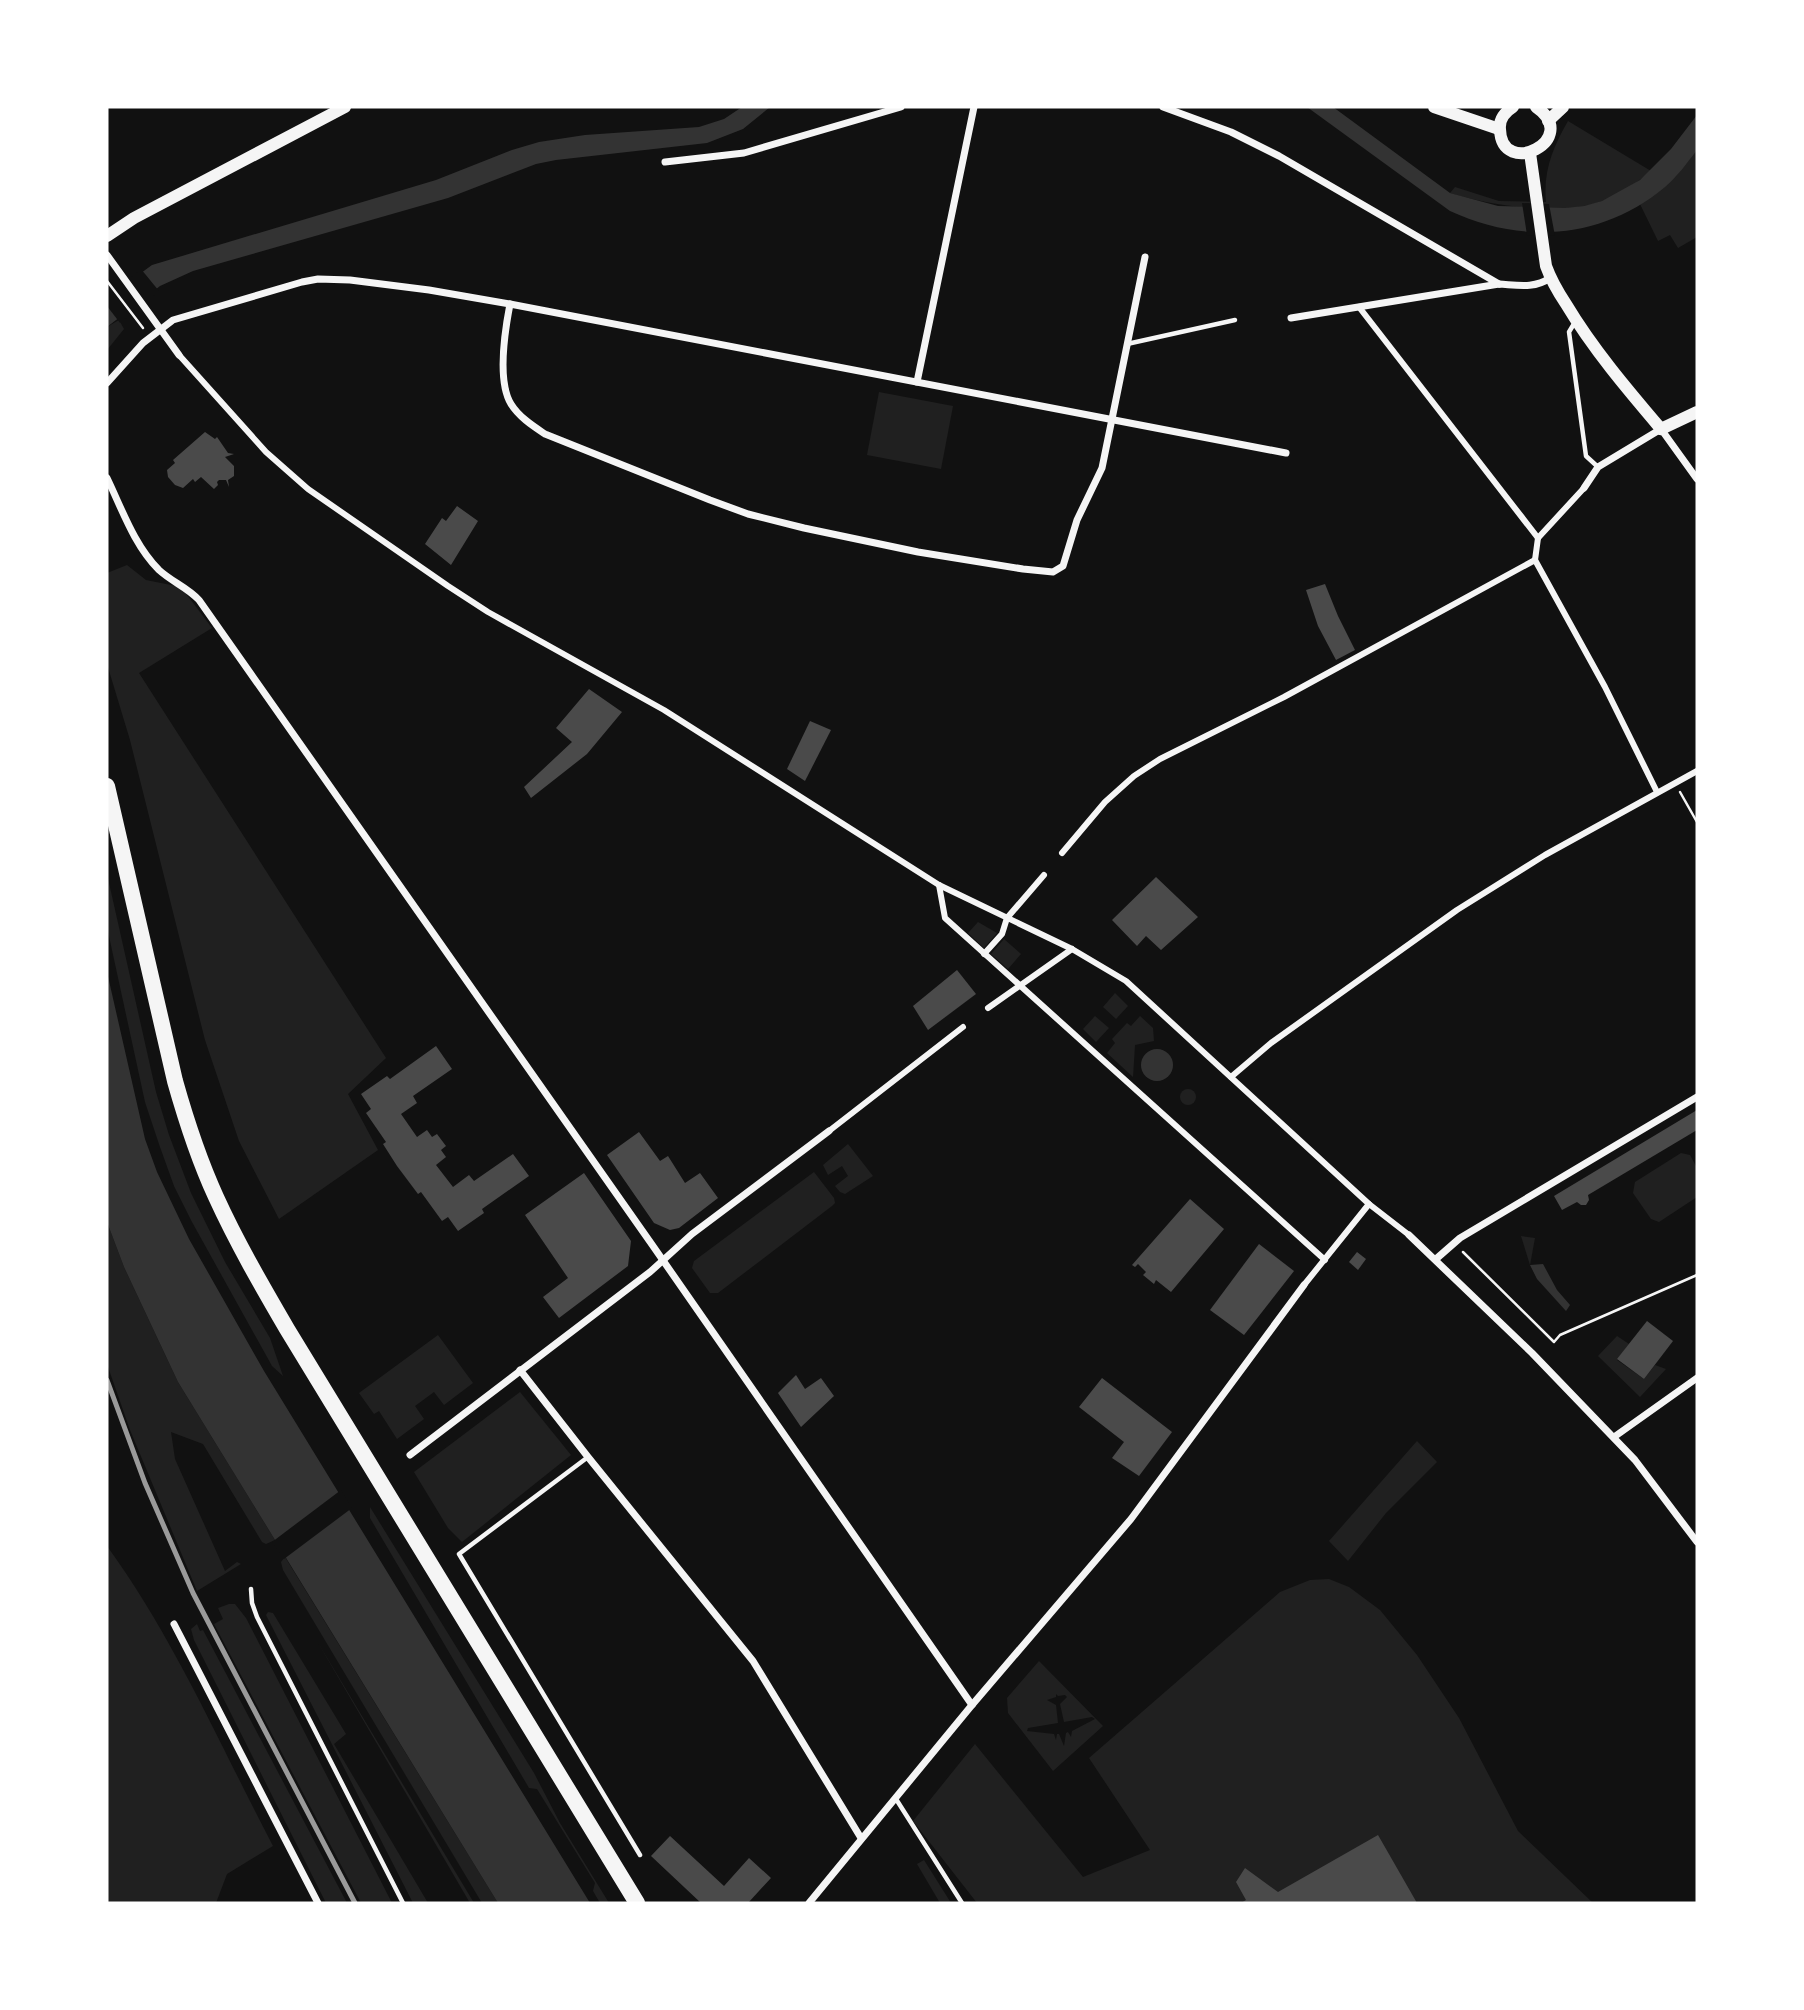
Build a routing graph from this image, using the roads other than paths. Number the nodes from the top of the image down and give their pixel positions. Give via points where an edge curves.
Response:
1 (345, 107) edge
2 (901, 107) edge
3 (974, 107) edge
4 (1163, 107) edge
5 (1434, 107) edge
6 (1513, 107) edge
7 (1536, 107) edge
8 (1563, 107) edge
9 (1548, 121) junction
10 (1499, 129) junction
11 (1530, 153) junction
12 (665, 162) dead end
13 (107, 236) edge
14 (107, 255) edge
15 (1145, 257) dead end
16 (1550, 278) junction
17 (1499, 284) junction
18 (510, 304) junction
19 (1359, 307) junction
20 (1291, 318) dead end
21 (1235, 320) dead end
22 (1576, 321) junction
23 (160, 329) junction
24 (1127, 344) junction
25 (179, 355) joint
26 (917, 382) junction
27 (107, 383) edge
28 (1697, 412) edge
29 (1111, 421) junction
30 (1661, 429) junction
31 (1286, 453) dead end
32 (1598, 467) junction
33 (107, 478) edge
34 (1697, 479) edge
35 (1584, 488) joint
36 (1538, 538) junction
37 (1535, 560) junction
38 (1697, 771) edge
39 (107, 786) edge
40 (1657, 792) junction
41 (1062, 853) dead end
42 (1044, 875) dead end
43 (939, 885) junction
44 (1007, 918) junction
45 (1072, 949) junction
46 (984, 954) junction
47 (1021, 986) junction
48 (988, 1008) dead end
49 (963, 1027) dead end
50 (1231, 1077) junction
51 (1697, 1097) edge
52 (828, 1131) joint
53 (1369, 1204) junction
54 (1409, 1235) joint
55 (1436, 1259) junction
56 (1325, 1260) junction
57 (663, 1261) junction
58 (1306, 1283) joint
59 (520, 1370) junction
60 (1697, 1378) edge
61 (1614, 1437) junction
62 (410, 1455) dead end
63 (588, 1457) junction
64 (1697, 1542) edge
65 (251, 1589) dead end
66 (174, 1624) dead end
67 (972, 1705) junction
68 (896, 1799) junction
69 (860, 1838) junction
70 (640, 1855) dead end
71 (318, 1903) edge
72 (403, 1903) edge
73 (637, 1903) edge
74 (809, 1903) edge
75 (962, 1903) edge

1 - 13 street
2 - 12 street via 744,153
3 - 26 street
4 - 17 street via 1279,156
5 - 10 street
6 - 10 street via 1504,114
7 - 9 street
8 - 9 street
9 - 11 street via 1546,141
10 - 11 street via 1509,148
11 - 16 street
14 - 23 street
15 - 24 street
16 - 17 street via 1533,286
16 - 22 street
17 - 19 street
18 - 23 street via 318,279 241,298 173,320
18 - 26 street
18 - 29 street via 503,376 510,403 534,426 571,445 748,514 863,541 1053,572 1063,566 1077,520 1101,472
19 - 20 street
19 - 36 street
21 - 24 lane
22 - 30 street
22 - 32 lane via 1569,332 1586,456
23 - 25 street
23 - 27 street
24 - 29 street
25 - 43 street via 266,452 362,528 478,605 664,710
26 - 29 street
28 - 30 street
29 - 31 street
30 - 32 street
30 - 34 street
32 - 35 street
33 - 57 street via 145,554 171,581 199,600
35 - 36 street
36 - 37 street
37 - 40 street
37 - 41 street via 1134,776
38 - 40 street
39 - 73 main road via 175,1081 215,1196 248,1261
40 - 50 street via 1457,910 1271,1043
42 - 44 street
43 - 44 street
43 - 46 street via 945,918
44 - 45 street
44 - 46 street via 1002,934
45 - 47 street
45 - 50 street via 1134,987
46 - 47 street
47 - 48 street
47 - 56 street
49 - 52 street
50 - 53 street
51 - 55 street via 1454,1243
52 - 57 street
53 - 54 street
53 - 56 street
54 - 55 street
55 - 61 street
56 - 58 street
57 - 59 street
57 - 67 street
58 - 67 street via 1131,1519
59 - 62 street
59 - 63 street
60 - 61 street
61 - 64 street
63 - 69 street via 753,1661
63 - 70 lane via 459,1554
65 - 72 lane via 257,1617
66 - 71 street
67 - 68 street
68 - 69 street
68 - 75 lane
69 - 74 street

